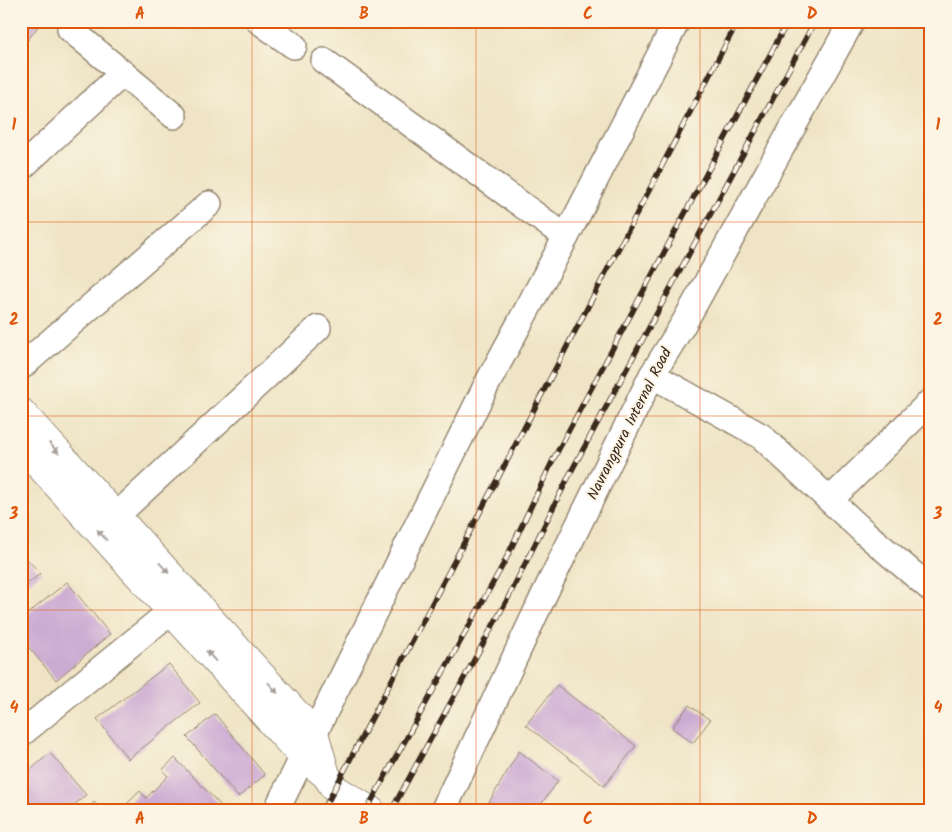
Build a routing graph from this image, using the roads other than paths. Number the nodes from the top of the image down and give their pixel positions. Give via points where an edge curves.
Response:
1 (259, 21) edge
2 (677, 21) edge
3 (852, 21) edge
4 (70, 29) dead end
5 (294, 46) dead end
6 (324, 61) dead end
7 (123, 73) junction
8 (174, 116) dead end
9 (21, 168) edge
10 (209, 204) dead end
11 (566, 237) junction
12 (318, 328) dead end
13 (21, 367) edge
14 (652, 375) junction
15 (931, 402) edge
16 (21, 412) edge
17 (21, 445) edge
18 (830, 500) junction
19 (116, 516) junction
20 (931, 589) edge
21 (171, 611) junction
22 (21, 734) edge
23 (308, 745) junction
24 (276, 811) edge
25 (372, 811) edge
26 (443, 811) edge

1 - 5 street
2 - 11 street
3 - 14 street, Navrangpura Internal Road
4 - 7 street
6 - 11 street
7 - 8 street
7 - 9 street
10 - 13 street
11 - 23 street via 487,384
12 - 19 street
14 - 18 street via 761,436
14 - 26 street, Navrangpura Internal Road
15 - 18 street
16 -> 19 main road
21 -> 17 main road
18 - 20 street
19 -> 23 main road
21 - 22 street
23 -> 21 main road
23 - 24 street
23 - 25 main road via 335,789

